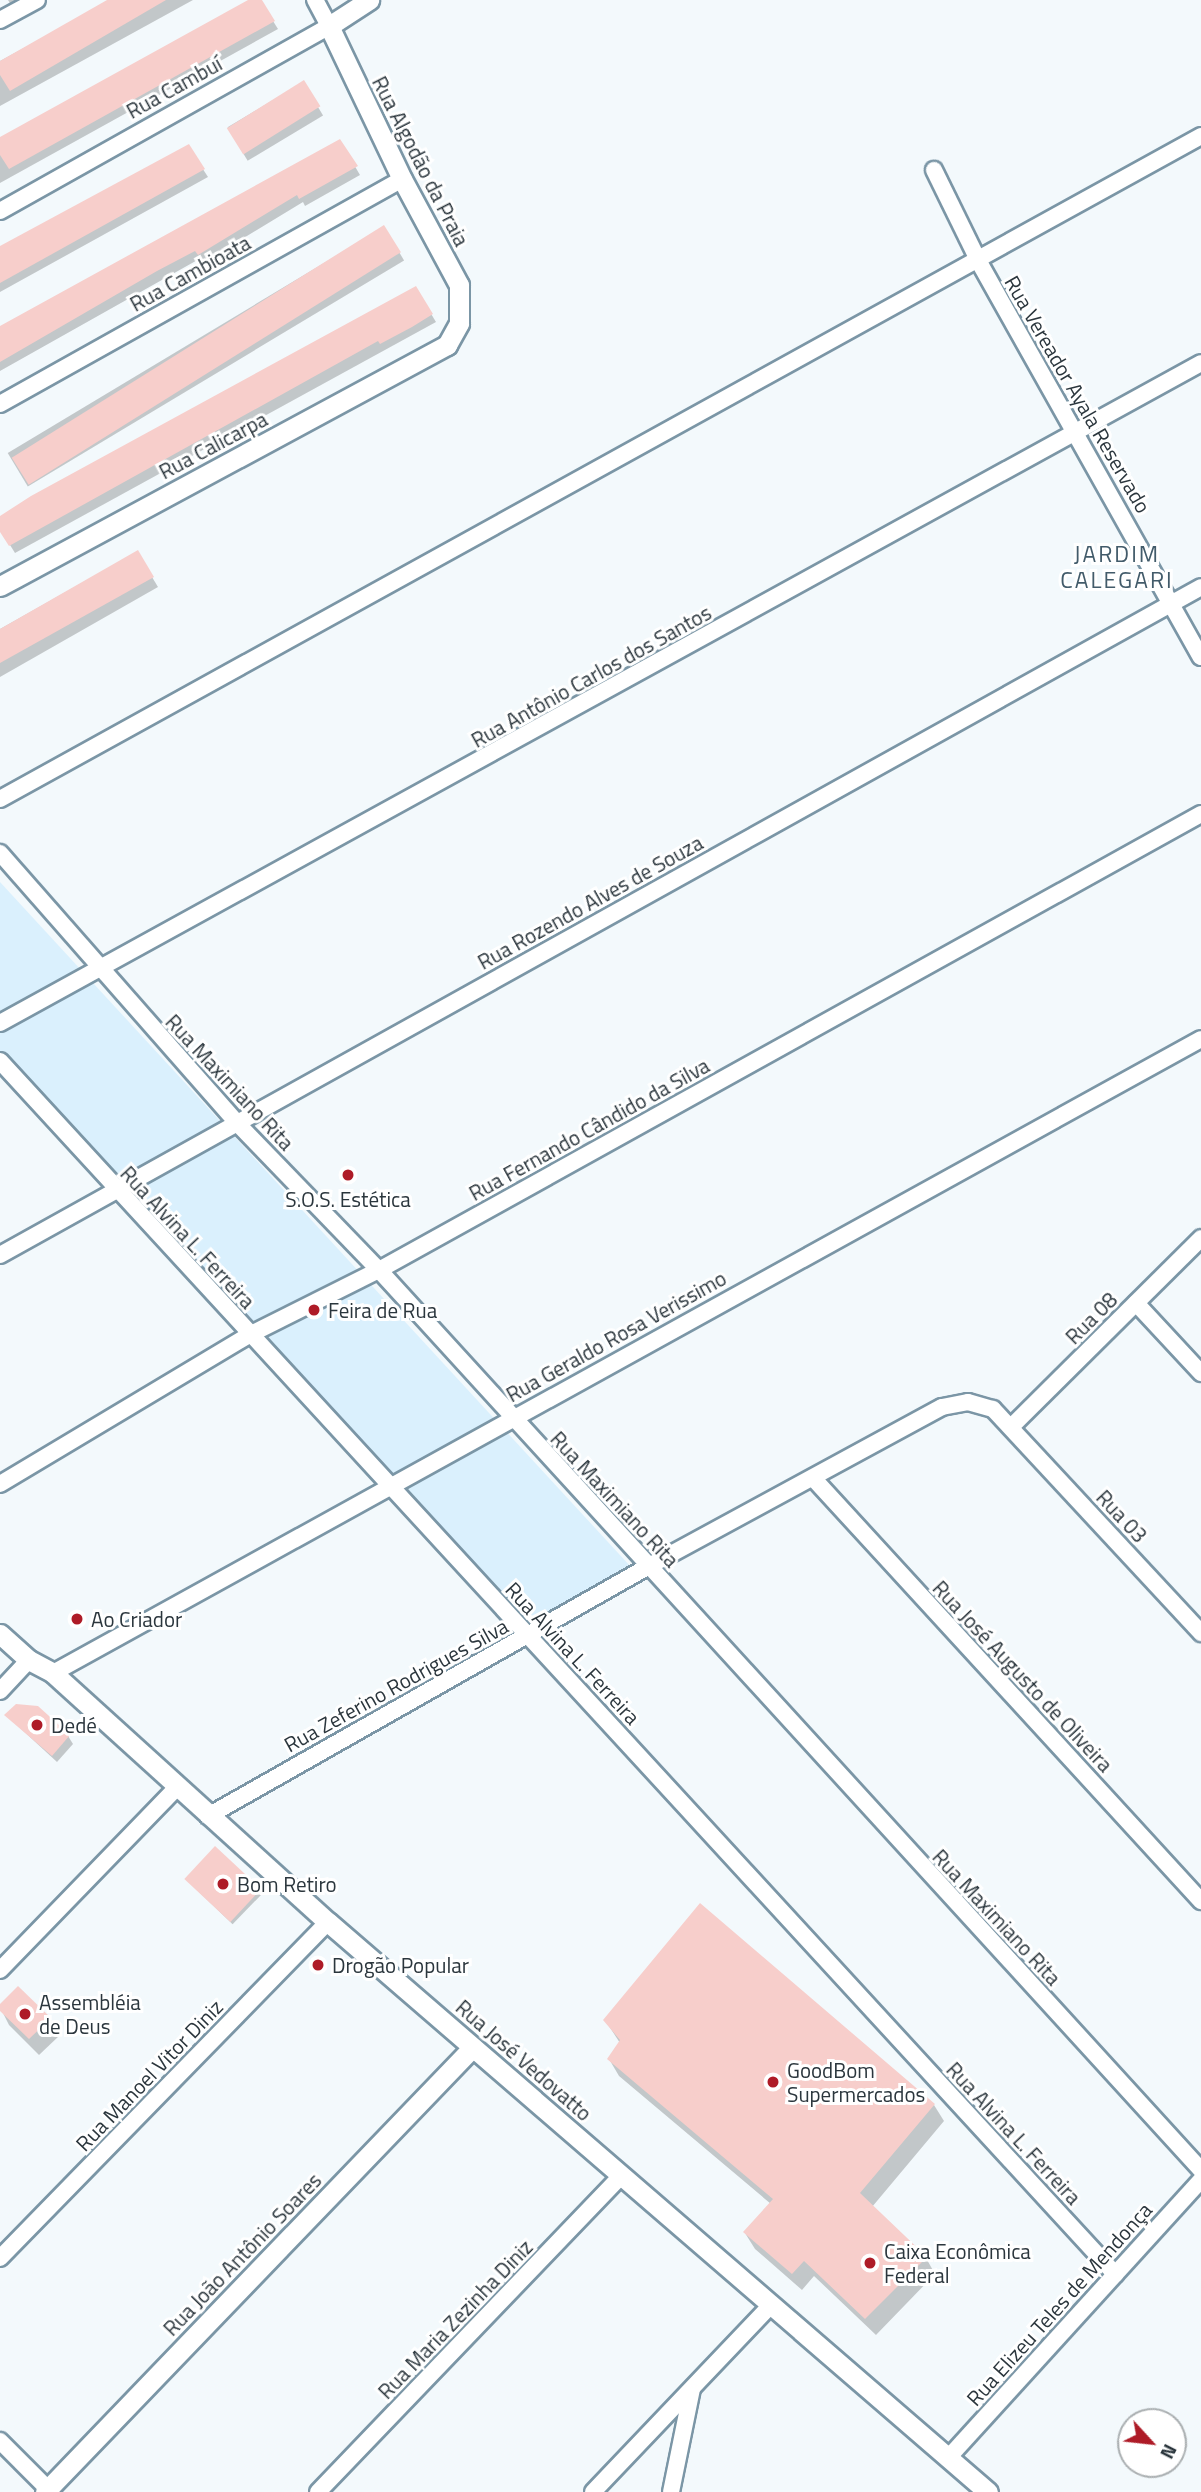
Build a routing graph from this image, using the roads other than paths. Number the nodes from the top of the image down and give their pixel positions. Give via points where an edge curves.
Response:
1 (37, 0) edge
2 (315, 0) edge
3 (369, 0) edge
4 (0, 20) edge
5 (329, 26) junction
6 (1201, 136) edge
7 (934, 170) dead end
8 (401, 179) junction
9 (0, 211) edge
10 (979, 262) junction
11 (447, 345) joint
12 (1201, 363) edge
13 (0, 404) edge
14 (1078, 432) junction
15 (0, 586) edge
16 (1201, 587) edge
17 (1172, 603) junction
18 (1201, 657) edge
19 (0, 799) edge
20 (1201, 814) edge
21 (0, 853) edge
22 (100, 971) junction
23 (0, 1023) edge
24 (1201, 1039) edge
25 (0, 1061) edge
26 (236, 1122) junction
27 (115, 1191) junction
28 (1201, 1238) edge
29 (0, 1255) edge
30 (379, 1270) junction
31 (1136, 1303) junction
32 (251, 1334) junction
33 (1201, 1373) edge
34 (511, 1417) junction
35 (1011, 1427) junction
36 (814, 1479) junction
37 (0, 1485) edge
38 (387, 1485) junction
39 (649, 1566) junction
40 (1201, 1633) edge
41 (0, 1634) edge
42 (528, 1635) junction
43 (29, 1660) junction
44 (53, 1673) junction
45 (0, 1690) edge
46 (178, 1786) junction
47 (208, 1816) junction
48 (1201, 1901) edge
49 (328, 1922) junction
50 (0, 1970) edge
51 (473, 2047) junction
52 (1201, 2170) edge
53 (622, 2175) junction
54 (1201, 2180) edge
55 (0, 2258) edge
56 (1115, 2274) junction
57 (769, 2307) junction
58 (692, 2389) junction
59 (0, 2441) edge
60 (949, 2457) junction
61 (48, 2491) edge
62 (318, 2492) edge
63 (593, 2492) edge
64 (671, 2492) edge
65 (988, 2492) edge

1 - 4 street
2 - 5 street, Rua Algodão da Praia
3 - 5 street, Rua Cambuí
5 - 8 street, Rua Algodão da Praia
5 - 9 street, Rua Cambuí
6 - 10 street
7 - 10 street, Rua Vereador Ayala Reservado
8 - 11 street, Rua Algodão da Praia via 459,285 458,323
8 - 13 street, Rua Cambioata
10 - 14 street, Rua Vereador Ayala Reservado
10 - 19 street
11 - 15 street, Rua Calicarpa
12 - 14 street, Rua Antônio Carlos dos Santos
14 - 17 street, Rua Vereador Ayala Reservado
14 - 22 street, Rua Antônio Carlos dos Santos
16 - 17 street, Rua Rozendo Alves de Souza
17 - 18 street, Rua Vereador Ayala Reservado
17 - 26 street, Rua Rozendo Alves de Souza
20 - 30 street, Rua Fernando Cândido da Silva
21 - 22 street, Rua Maximiano Rita
22 - 23 street, Rua Antônio Carlos dos Santos
22 - 26 street, Rua Maximiano Rita
24 - 34 street, Rua Geraldo Rosa Verissimo
25 - 27 street, Rua Alvina L. Ferreira
26 - 27 street, Rua Rozendo Alves de Souza
26 - 30 street, Rua Maximiano Rita
27 - 29 street, Rua Rozendo Alves de Souza
27 - 32 street, Rua Alvina L. Ferreira
28 - 31 street, Rua 08
30 - 32 street, Rua Fernando Cândido da Silva
30 - 34 street, Rua Maximiano Rita
31 - 33 street
31 - 35 street, Rua 08
32 - 37 street, Rua Fernando Cândido da Silva
32 - 38 street, Rua Alvina L. Ferreira
34 - 38 street, Rua Geraldo Rosa Verissimo
34 - 39 street, Rua Maximiano Rita
35 - 36 street, Rua Zeferino Rodrigues Silva via 993,1409 968,1402 942,1407
35 - 40 street, Rua 03
36 - 39 street, Rua Zeferino Rodrigues Silva
36 - 48 street, Rua José Augusto de Oliveira
38 - 42 street, Rua Alvina L. Ferreira
38 - 44 street, Rua Geraldo Rosa Verissimo
39 - 42 street, Rua Zeferino Rodrigues Silva
39 - 52 street, Rua Maximiano Rita
41 - 43 street, Rua José Vedovatto
42 - 47 street, Rua Zeferino Rodrigues Silva
42 - 56 street, Rua Alvina L. Ferreira
43 - 44 street, Rua José Vedovatto
43 - 45 street
44 - 46 street, Rua José Vedovatto
46 - 47 street, Rua José Vedovatto
46 - 50 street
47 - 49 street, Rua José Vedovatto
49 - 51 street, Rua José Vedovatto
49 - 55 street, Rua Manoel Vitor Diniz
51 - 53 street, Rua José Vedovatto
51 - 61 street, Rua João Antônio Soares
53 - 57 street, Rua José Vedovatto
53 - 62 street, Rua Maria Zezinha Diniz
54 - 56 street, Rua Elizeu Teles de Mendonça
56 - 60 street, Rua Elizeu Teles de Mendonça
57 - 58 street
57 - 60 street, Rua José Vedovatto
58 - 63 street
58 - 64 street
59 - 61 street
60 - 65 street, Rua José Vedovatto

